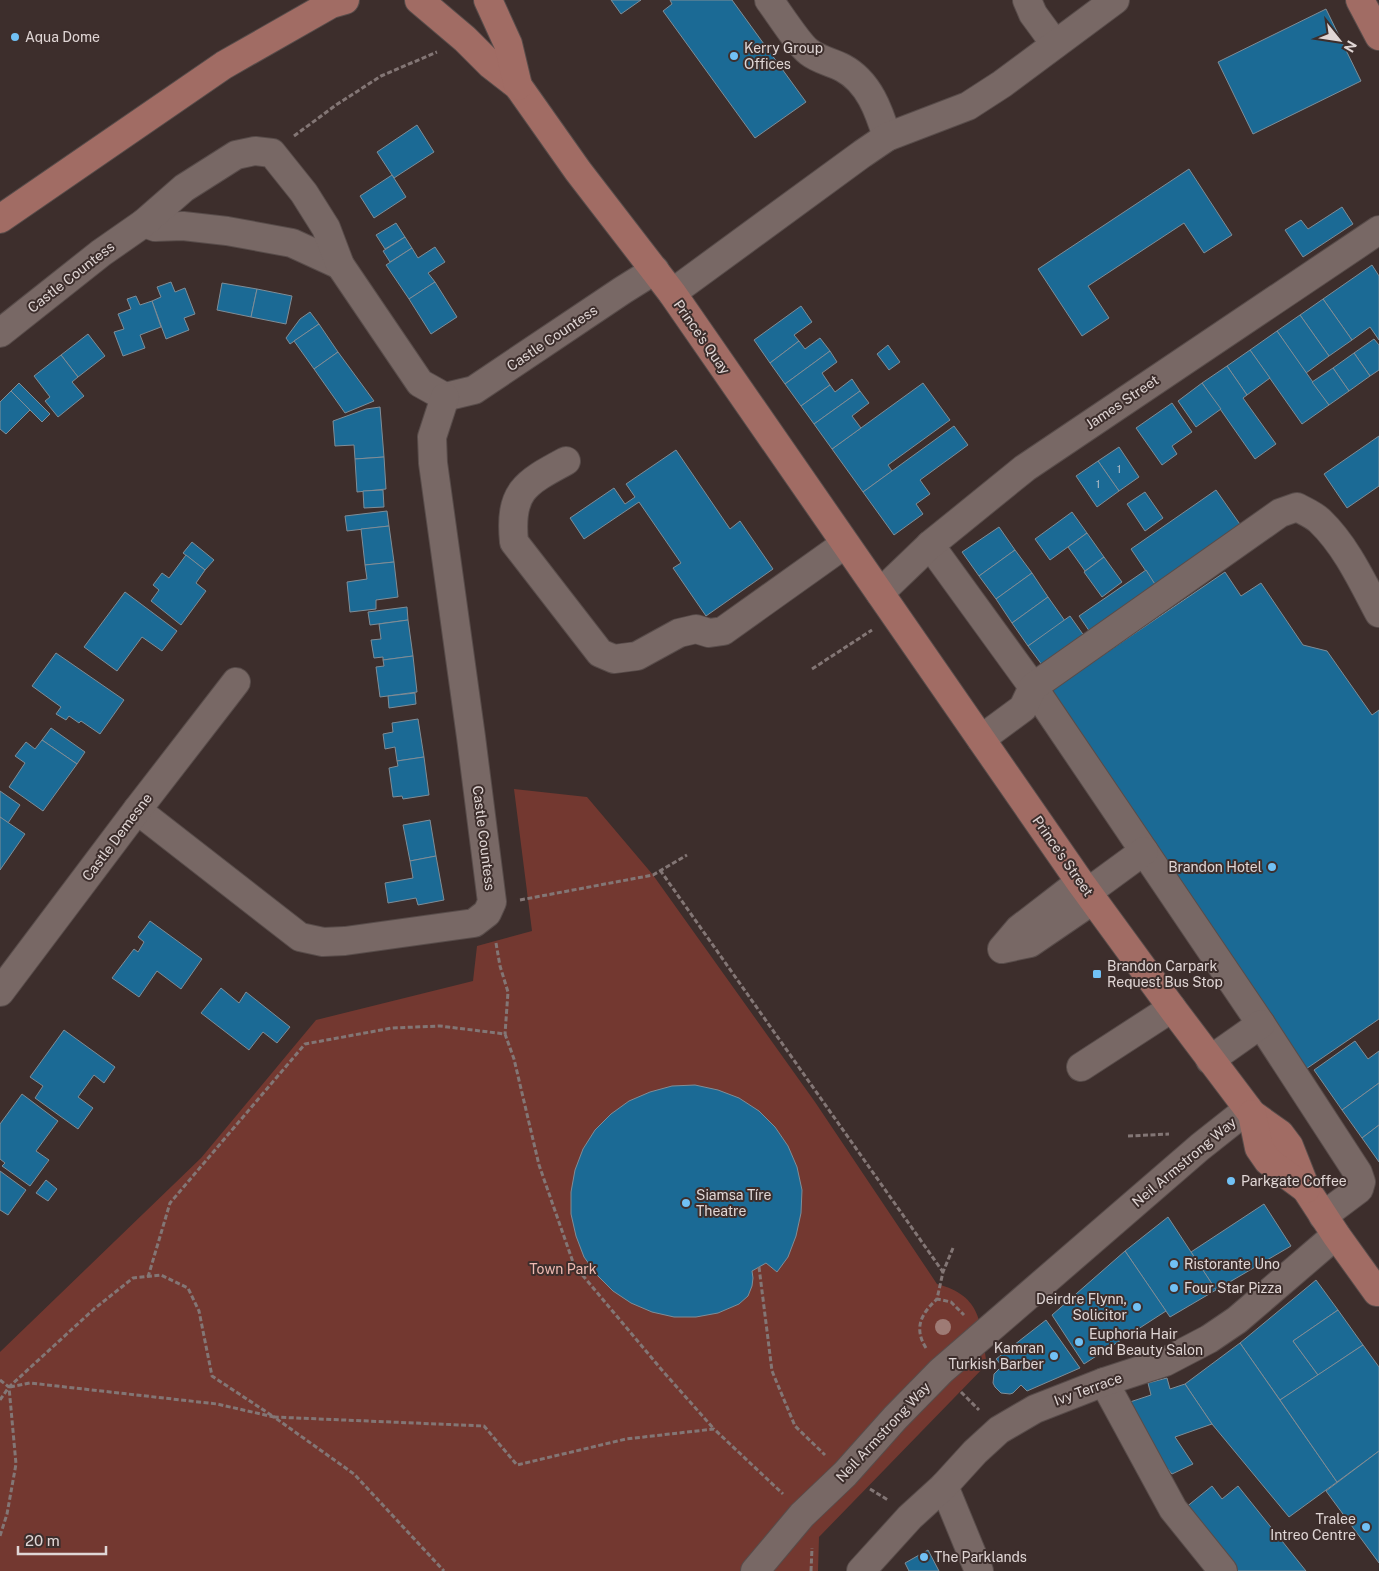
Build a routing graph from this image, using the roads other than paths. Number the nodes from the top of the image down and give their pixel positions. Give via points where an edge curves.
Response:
1 (314, 0) edge
2 (345, 0) edge
3 (419, 0) edge
4 (488, 0) edge
5 (769, 0) edge
6 (1027, 0) edge
7 (1115, 0) edge
8 (1360, 0) edge
9 (1379, 36) edge
10 (1055, 44) junction
11 (252, 50) junction
12 (518, 86) junction
13 (887, 137) junction
14 (0, 219) edge
15 (144, 223) junction
16 (1379, 230) edge
17 (340, 266) junction
18 (655, 270) junction
19 (672, 293) junction
20 (0, 334) edge
21 (446, 397) junction
22 (566, 461) dead end
23 (845, 544) junction
24 (930, 545) junction
25 (887, 603) junction
26 (1379, 613) edge
27 (236, 682) dead end
28 (1033, 687) junction
29 (981, 739) junction
30 (137, 810) junction
31 (1144, 851) junction
32 (1087, 891) junction
33 (0, 992) edge
34 (1172, 1008) junction
35 (1262, 1024) junction
36 (1210, 1060) junction
37 (1081, 1067) dead end
38 (1250, 1111) junction
39 (1329, 1225) junction
40 (1378, 1300) edge
41 (1104, 1382) junction
42 (944, 1486) junction
43 (755, 1571) edge
44 (862, 1571) edge
45 (979, 1571) edge
46 (1223, 1571) edge

1 - 11 main road
2 - 11 main road via 332,4
3 - 12 main road, Prince's Quay
4 - 12 main road, Prince's Quay via 508,44
5 - 13 street via 807,51 844,68 866,86 879,110
6 - 10 street
7 - 10 street
8 - 9 main road
10 - 13 street via 968,106
11 - 14 main road via 224,65
12 - 18 main road, Prince's Quay via 578,171
13 - 19 street
15 - 17 street via 155,227 183,226 227,231 292,243
15 - 17 street, Castle Countess via 184,188 236,155 255,151 272,153 304,193 326,228
15 - 20 street, Castle Countess
16 - 24 street, James Street via 1024,468
17 - 21 street via 420,383
18 - 19 main road, Prince's Quay
18 - 21 street, Castle Countess via 474,390
19 - 23 main road, Prince's Quay
21 - 30 street, Castle Countess via 432,437 433,463 472,737 490,908 474,923 345,941 323,942 300,937
22 - 23 street via 532,479 520,494 512,520 514,542 600,653 614,660 637,656 679,633 696,629 709,633 723,631
23 - 25 main road, Prince's Quay
24 - 25 street, James Street
24 - 28 street, Ivy Terrace
25 - 29 main road, Prince's Street
26 - 28 street via 1337,541 1319,520 1297,507 1280,513
27 - 30 street, Castle Demesne
28 - 29 street via 1023,708
28 - 31 street, Ivy Terrace
29 - 32 main road, Prince's Street
30 - 33 street, Castle Demesne
31 - 32 street
31 - 35 street, Ivy Terrace
32 - 34 main road, Prince's Street
34 - 36 main road, Prince's Street
34 - 37 street
35 - 36 street
35 - 39 street, Ivy Terrace via 1358,1173 1359,1189
36 - 38 main road, Prince's Street
38 - 39 main road, Prince's Street via 1280,1134 1289,1146 1306,1189
38 - 43 street, Neil Armstrong Way via 1200,1147 941,1371 802,1515
39 - 40 main road, Prince's Street
39 - 41 street, Ivy Terrace via 1237,1320 1166,1362
41 - 42 street, Ivy Terrace via 1035,1409 999,1430
41 - 46 street via 1173,1508
42 - 44 street, Ivy Terrace via 910,1517
42 - 45 street

